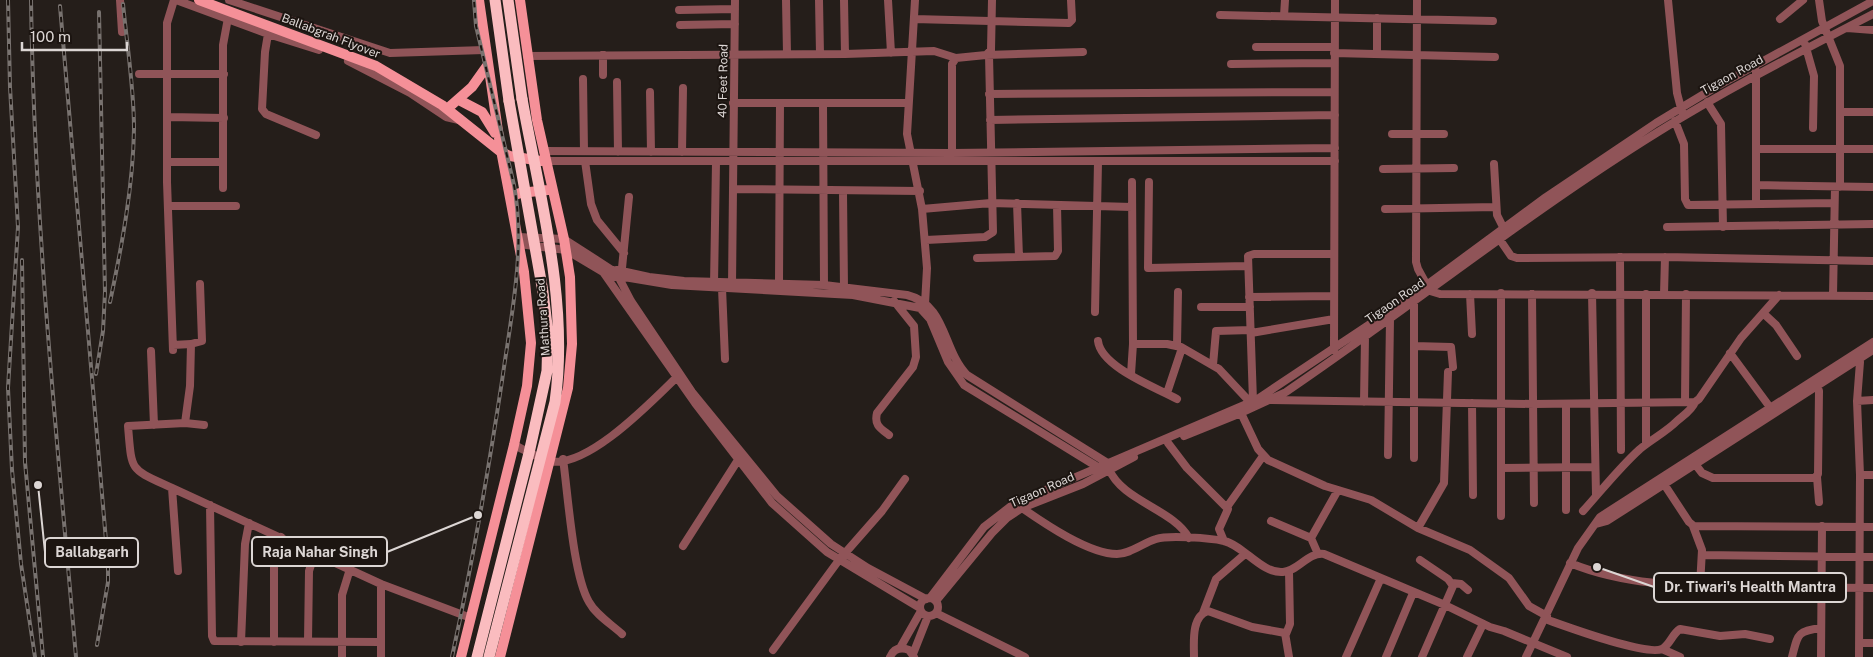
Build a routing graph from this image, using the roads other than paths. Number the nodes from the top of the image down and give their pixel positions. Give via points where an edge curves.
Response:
1 (120, 0) edge
2 (175, 0) edge
3 (199, 0) edge
4 (229, 0) edge
5 (479, 0) edge
6 (495, 0) edge
7 (508, 0) edge
8 (520, 0) edge
9 (735, 0) edge
10 (786, 0) edge
11 (819, 0) edge
12 (844, 0) edge
13 (888, 0) edge
14 (915, 0) edge
15 (992, 0) edge
16 (1072, 0) edge
17 (1285, 0) edge
18 (1335, 0) edge
19 (1417, 0) edge
20 (1668, 0) edge
21 (1803, 0) edge
22 (1819, 0) edge
23 (1872, 1) edge
24 (735, 9) junction
25 (679, 10) dead end
26 (1873, 14) edge
27 (1220, 15) dead end
28 (1284, 16) junction
29 (1335, 16) junction
30 (228, 18) junction
31 (1377, 18) junction
32 (914, 19) junction
33 (1418, 19) junction
34 (1780, 19) dead end
35 (993, 21) junction
36 (1493, 21) dead end
37 (735, 24) junction
38 (680, 25) dead end
39 (1847, 28) junction
40 (1824, 29) junction
41 (1873, 30) edge
42 (122, 32) dead end
43 (268, 34) junction
44 (1828, 38) junction
45 (1805, 44) junction
46 (1256, 46) dead end
47 (484, 50) junction
48 (1334, 50) junction
49 (913, 52) junction
50 (1083, 52) dead end
51 (891, 53) junction
52 (735, 54) junction
53 (787, 54) junction
54 (820, 54) junction
55 (845, 54) junction
56 (1377, 54) junction
57 (603, 55) junction
58 (988, 55) junction
59 (527, 56) junction
60 (1416, 56) junction
61 (1495, 57) dead end
62 (956, 58) junction
63 (1334, 63) junction
64 (1231, 64) dead end
65 (487, 66) junction
66 (1756, 70) junction
67 (139, 74) dead end
68 (169, 74) junction
69 (224, 74) junction
70 (603, 75) dead end
71 (583, 79) dead end
72 (617, 82) dead end
73 (683, 88) dead end
74 (650, 92) dead end
75 (1334, 92) junction
76 (989, 94) junction
77 (459, 100) junction
78 (1707, 102) junction
79 (733, 103) junction
80 (780, 103) junction
81 (908, 103) junction
82 (823, 104) junction
83 (444, 107) junction
84 (1841, 112) junction
85 (1873, 112) edge
86 (1682, 113) junction
87 (536, 115) junction
88 (1334, 115) junction
89 (169, 118) junction
90 (224, 118) junction
91 (496, 120) junction
92 (990, 120) junction
93 (1676, 121) junction
94 (463, 122) junction
95 (1813, 128) dead end
96 (1392, 134) dead end
97 (1416, 134) junction
98 (1444, 134) dead end
99 (316, 135) dead end
100 (498, 147) junction
101 (1335, 148) junction
102 (1757, 149) junction
103 (1840, 149) junction
104 (1873, 149) edge
105 (584, 151) junction
106 (618, 152) junction
107 (651, 152) junction
108 (682, 152) junction
109 (734, 152) junction
110 (779, 152) junction
111 (824, 152) junction
112 (990, 152) junction
113 (910, 153) junction
114 (951, 153) junction
115 (544, 156) junction
116 (1335, 161) junction
117 (167, 162) junction
118 (223, 162) junction
119 (584, 162) junction
120 (716, 162) junction
121 (734, 162) junction
122 (825, 162) junction
123 (914, 162) junction
124 (952, 162) junction
125 (1098, 162) junction
126 (780, 163) junction
127 (990, 163) junction
128 (1494, 164) dead end
129 (1417, 168) junction
130 (1454, 168) dead end
131 (1383, 169) dead end
132 (1132, 182) dead end
133 (1149, 182) dead end
134 (1756, 185) junction
135 (1837, 187) junction
136 (1873, 187) edge
137 (223, 188) dead end
138 (733, 189) junction
139 (552, 190) junction
140 (780, 191) junction
141 (920, 191) junction
142 (825, 192) junction
143 (843, 192) junction
144 (510, 197) junction
145 (629, 197) dead end
146 (991, 203) junction
147 (1017, 203) junction
148 (1834, 203) junction
149 (1722, 204) junction
150 (1756, 204) junction
151 (1057, 205) junction
152 (168, 206) junction
153 (236, 206) dead end
154 (1496, 206) junction
155 (1097, 207) junction
156 (1132, 207) junction
157 (922, 209) junction
158 (1385, 209) dead end
159 (1417, 209) junction
160 (1873, 224) edge
161 (1834, 225) junction
162 (1667, 227) dead end
163 (1723, 227) junction
164 (1504, 229) junction
165 (1498, 237) junction
166 (564, 239) junction
167 (926, 240) junction
168 (518, 241) junction
169 (566, 250) junction
170 (624, 253) junction
171 (1334, 254) junction
172 (1019, 257) junction
173 (1620, 257) junction
174 (1665, 257) junction
175 (977, 258) dead end
176 (1834, 260) junction
177 (1873, 261) edge
178 (1247, 266) junction
179 (622, 268) dead end
180 (608, 273) junction
181 (618, 276) junction
182 (779, 283) junction
183 (200, 284) dead end
184 (714, 285) junction
185 (732, 285) junction
186 (824, 285) junction
187 (722, 288) junction
188 (844, 288) junction
189 (1428, 288) junction
190 (1178, 292) dead end
191 (1501, 293) junction
192 (1592, 293) junction
193 (1620, 293) junction
194 (1470, 294) junction
195 (1532, 294) junction
196 (1646, 294) junction
197 (1664, 294) junction
198 (1686, 294) junction
199 (1778, 295) junction
200 (1334, 296) junction
201 (1834, 296) junction
202 (1873, 296) edge
203 (1249, 297) junction
204 (894, 301) junction
205 (926, 302) junction
206 (1414, 302) junction
207 (1201, 307) dead end
208 (1250, 307) junction
209 (925, 311) junction
210 (1096, 312) dead end
211 (1763, 313) junction
212 (1334, 319) junction
213 (1390, 319) junction
214 (1251, 331) junction
215 (1472, 334) dead end
216 (1365, 336) junction
217 (1098, 341) dead end
218 (1873, 342) edge
219 (191, 344) junction
220 (1133, 344) junction
221 (1414, 346) junction
222 (1180, 347) junction
223 (1334, 348) junction
224 (1873, 350) edge
225 (151, 351) dead end
226 (1730, 353) junction
227 (1797, 356) dead end
228 (1857, 356) junction
229 (1337, 357) junction
230 (725, 359) dead end
231 (1213, 365) junction
232 (1131, 374) junction
233 (678, 376) junction
234 (1815, 382) junction
235 (1167, 393) junction
236 (1177, 399) dead end
237 (1257, 400) junction
238 (1873, 400) edge
239 (1857, 401) junction
240 (1364, 402) junction
241 (1685, 402) junction
242 (1695, 402) junction
243 (1389, 403) junction
244 (1646, 403) junction
245 (1414, 404) junction
246 (1446, 404) junction
247 (1472, 404) junction
248 (1502, 404) junction
249 (1534, 404) junction
250 (1566, 404) junction
251 (1593, 404) junction
252 (1621, 404) junction
253 (1772, 410) junction
254 (1241, 413) junction
255 (185, 423) junction
256 (154, 425) junction
257 (204, 425) dead end
258 (889, 435) dead end
259 (1168, 443) junction
260 (514, 444) junction
261 (1646, 444) junction
262 (1621, 450) dead end
263 (1388, 455) dead end
264 (1263, 456) junction
265 (1414, 458) dead end
266 (563, 459) junction
267 (738, 460) junction
268 (550, 461) junction
269 (1695, 464) junction
270 (1534, 467) junction
271 (1566, 467) junction
272 (1594, 467) junction
273 (1104, 468) junction
274 (1501, 468) junction
275 (1860, 475) junction
276 (1873, 475) edge
277 (1817, 477) junction
278 (905, 478) dead end
279 (1662, 481) junction
280 (172, 488) junction
281 (1338, 490) junction
282 (1596, 494) junction
283 (1473, 495) dead end
284 (1819, 502) dead end
285 (1534, 503) dead end
286 (210, 505) junction
287 (1227, 507) junction
288 (1022, 508) junction
289 (1566, 510) dead end
290 (1583, 511) dead end
291 (1501, 516) dead end
292 (1270, 521) dead end
293 (249, 523) junction
294 (1692, 526) junction
295 (1822, 526) junction
296 (1860, 527) junction
297 (1873, 527) edge
298 (1418, 528) junction
299 (281, 537) junction
300 (1189, 538) junction
301 (1311, 538) junction
302 (1224, 541) junction
303 (684, 546) dead end
304 (315, 553) junction
305 (845, 554) junction
306 (1245, 554) junction
307 (1318, 554) junction
308 (1702, 555) junction
309 (1822, 556) junction
310 (1859, 557) junction
311 (1873, 558) edge
312 (839, 560) junction
313 (1420, 560) dead end
314 (1570, 563) junction
315 (350, 569) junction
316 (178, 571) dead end
317 (1289, 571) junction
318 (1381, 578) junction
319 (1452, 583) junction
320 (382, 584) junction
321 (1700, 586) junction
322 (1821, 588) junction
323 (1860, 588) junction
324 (1873, 588) edge
325 (1468, 590) dead end
326 (1413, 593) junction
327 (931, 599) junction
328 (1445, 605) junction
329 (926, 612) junction
330 (1203, 613) junction
331 (1546, 617) junction
332 (471, 618) junction
333 (1483, 624) junction
334 (1821, 628) junction
335 (622, 634) dead end
336 (1286, 634) junction
337 (1770, 639) dead end
338 (308, 641) junction
339 (343, 641) junction
340 (241, 642) junction
341 (274, 642) junction
342 (380, 642) junction
343 (1533, 642) junction
344 (1859, 643) junction
345 (1873, 643) edge
346 (900, 648) junction
347 (1662, 649) junction
348 (773, 650) dead end
349 (913, 656) edge
350 (342, 657) edge
351 (380, 657) edge
352 (461, 657) edge
353 (477, 657) edge
354 (489, 657) edge
355 (500, 657) edge
356 (890, 657) edge
357 (1025, 657) edge
358 (1194, 657) edge
359 (1289, 657) edge
360 (1346, 657) edge
361 (1386, 657) edge
362 (1422, 657) edge
363 (1466, 657) edge
364 (1526, 657) edge
365 (1567, 657) edge
366 (1680, 657) edge
367 (1792, 657) edge
368 (1821, 657) edge
369 (1859, 657) edge

1 - 42 street
2 - 30 street
2 - 68 street via 167,23
3 - 83 main road, Ballabgrah Flyover via 370,63
4 - 47 street via 390,53
5 - 47 main road
6 - 353 highway, Mathura Road, bridge via 548,334 547,371 532,444
7 - 354 highway, Mathura Road, bridge via 558,302 560,366 555,402
8 - 59 main road
9 - 24 street, 40 Feet Road
10 - 53 street
11 - 54 street
12 - 55 street
13 - 51 street
14 - 32 street
15 - 35 street
16 - 35 street via 1072,20 1069,23
17 - 28 street
18 - 29 street
19 - 33 street
20 - 86 street via 1677,93
21 - 34 street
22 - 40 street
23 - 40 street
24 - 25 street
24 - 37 street, 40 Feet Road
26 - 39 street, Tigaon Road
27 - 28 street
28 - 29 street
29 - 31 street
29 - 48 street
30 - 43 street
30 - 69 street via 223,44
31 - 33 street
31 - 56 street
32 - 35 street
32 - 49 street
33 - 36 street
33 - 60 street
35 - 58 street via 992,46
37 - 38 street
37 - 52 street, 40 Feet Road
39 - 41 street
39 - 44 street, Tigaon Road
40 - 44 street
40 - 45 street
43 - 94 street via 355,63 446,117
43 - 99 street via 262,109 266,114
44 - 45 street, Tigaon Road
44 - 84 street via 1840,66
45 - 66 street, Tigaon Road
45 - 95 street via 1814,76
46 - 48 street
47 - 65 main road
48 - 56 street
48 - 63 street
49 - 51 street
49 - 62 street via 934,51
49 - 81 street
50 - 58 street
51 - 55 street
52 - 53 street
52 - 57 street
52 - 79 street, 40 Feet Road
53 - 54 street
54 - 55 street
56 - 60 street
57 - 59 street
57 - 70 street
58 - 62 street
58 - 76 street
59 - 87 main road
60 - 61 street
60 - 97 street
62 - 114 street via 952,64
63 - 64 street
63 - 75 street
65 - 77 main road
65 - 91 main road
66 - 78 street, Tigaon Road
66 - 86 street
66 - 102 street
67 - 68 street
68 - 69 street
68 - 89 street
69 - 90 street
71 - 105 street
72 - 106 street
73 - 108 street
74 - 107 street
75 - 76 street
75 - 88 street
76 - 92 street
77 - 83 main road
77 - 100 main road via 482,112
78 - 86 street, Tigaon Road
78 - 149 street via 1721,124
79 - 80 street
79 - 109 street, 40 Feet Road
80 - 82 street
80 - 110 street
81 - 82 street
81 - 113 street
82 - 111 street
83 - 94 main road, Ballabgrah Flyover
84 - 85 street
84 - 103 street
86 - 93 street, Tigaon Road
86 - 164 street, Tigaon Road via 1667,117
87 - 91 main road via 517,123
87 - 115 main road
88 - 92 street
88 - 101 street
89 - 90 street
89 - 117 street
90 - 118 street
91 - 100 main road
92 - 112 street
93 - 149 street via 1684,144 1686,205
93 - 165 street, Tigaon Road
94 - 100 main road, Ballabgrah Flyover
96 - 97 street
97 - 98 street
97 - 129 street
100 - 115 main road via 510,156
100 - 144 main road
101 - 112 street
101 - 116 street
102 - 103 street
102 - 134 street
103 - 104 street
103 - 135 street
105 - 106 street
105 - 115 street
106 - 107 street
107 - 108 street
108 - 109 street
109 - 110 street
109 - 121 street, 40 Feet Road
110 - 111 street
110 - 126 street
111 - 113 street
111 - 122 street
112 - 114 street
112 - 127 street
113 - 114 street
113 - 123 street
114 - 124 street
115 - 119 street
115 - 139 main road
116 - 125 street
116 - 171 street
117 - 118 street
117 - 152 street
118 - 137 street
119 - 120 street
119 - 170 street via 597,220
120 - 121 street
120 - 184 street
121 - 126 street
121 - 138 street, 40 Feet Road
122 - 123 street
122 - 126 street
122 - 142 street
123 - 124 street
123 - 141 street
124 - 127 street
125 - 127 street
125 - 155 street
126 - 140 street
127 - 146 street
128 - 154 street
129 - 130 street
129 - 131 street
129 - 159 street
132 - 156 street
133 - 178 street via 1148,268
134 - 135 street
134 - 150 street
135 - 136 street
135 - 148 street
138 - 140 street
138 - 185 street, 40 Feet Road
139 - 144 main road via 520,192
139 - 166 main road
140 - 142 street
140 - 182 street
141 - 143 street
141 - 157 street
142 - 143 street
142 - 186 street
143 - 188 street
144 - 168 main road
145 - 170 street
146 - 147 street
146 - 157 street
146 - 167 street via 993,232 990,236
147 - 151 street
147 - 172 street
148 - 150 street
148 - 161 street
149 - 150 street
149 - 163 street
151 - 155 street
151 - 172 street via 1056,255
152 - 153 street
152 - 219 street via 173,347
154 - 159 street
154 - 164 street
155 - 156 street
155 - 210 street
156 - 220 street
157 - 167 street
158 - 159 street
159 - 189 street via 1416,262
160 - 161 street
161 - 163 street
161 - 176 street
162 - 163 street
164 - 165 street, Tigaon Road
165 - 173 street via 1511,256 1517,258
165 - 189 street, Tigaon Road
166 - 168 street
166 - 169 main road
166 - 180 street
167 - 205 street
168 - 169 street
168 - 260 main road via 531,343 528,378
169 - 180 street
169 - 268 main road via 572,344 568,388
170 - 179 street
171 - 178 street via 1254,254 1248,256
171 - 200 street
172 - 175 street
173 - 174 street
173 - 193 street
174 - 176 street
174 - 197 street
176 - 177 street
176 - 201 street
178 - 203 street
180 - 181 street
180 - 184 street
180 - 233 street
181 - 184 street via 665,285
181 - 233 street
182 - 185 street
182 - 186 street
183 - 219 street via 202,341
184 - 185 street
184 - 187 street
185 - 187 street
185 - 204 street
186 - 188 street
187 - 230 street
188 - 205 street via 907,295
189 - 194 street via 1440,294
189 - 206 street, Tigaon Road
189 - 223 street, Tigaon Road
190 - 222 street
191 - 194 street
191 - 195 street
191 - 248 street
192 - 193 street
192 - 195 street
192 - 251 street
193 - 196 street
193 - 252 street
194 - 215 street
195 - 249 street
196 - 197 street
196 - 244 street
197 - 198 street
198 - 199 street
198 - 241 street
199 - 201 street
199 - 211 street
200 - 203 street
200 - 212 street
201 - 202 street
203 - 208 street
204 - 209 street
204 - 258 street via 914,326 916,357 913,367 877,413 877,426
205 - 209 street
205 - 273 street via 967,375
206 - 213 street, Tigaon Road
206 - 221 street
207 - 208 street
208 - 214 street
209 - 273 street via 950,366 964,385
211 - 226 street
211 - 227 street via 1776,325
212 - 214 street
212 - 223 street
213 - 216 street, Tigaon Road
213 - 243 street
214 - 231 street via 1216,332
214 - 237 street
216 - 229 street, Tigaon Road
216 - 240 street
217 - 232 street via 1105,358
218 - 228 street
219 - 255 street
220 - 222 street
220 - 232 street
221 - 245 street
221 - 246 street via 1451,347
222 - 231 street
222 - 235 street
223 - 229 street
223 - 237 street, Tigaon Road
224 - 228 street
225 - 256 street
226 - 242 street
226 - 253 street
228 - 234 street
228 - 239 street
229 - 237 street, Tigaon Road via 1286,392
231 - 237 street
232 - 235 street
233 - 266 street via 603,444 592,451
233 - 267 street
233 - 305 street via 777,496 817,534
234 - 253 street
234 - 277 street
235 - 236 street
237 - 240 street
237 - 254 street, Tigaon Road
237 - 273 street
238 - 239 street
239 - 275 street
240 - 243 street
241 - 242 street
241 - 244 street
242 - 261 street via 1671,426
243 - 245 street
243 - 263 street
244 - 252 street
244 - 261 street
245 - 246 street
245 - 265 street
246 - 247 street
246 - 298 street via 1444,486
247 - 248 street
247 - 283 street
248 - 249 street
248 - 274 street
249 - 250 street
249 - 270 street
250 - 251 street
250 - 271 street
251 - 252 street
251 - 272 street
252 - 262 street
253 - 269 street
253 - 279 street
254 - 259 street, Tigaon Road
254 - 264 street
255 - 256 street
255 - 257 street
256 - 280 street via 128,426 132,464 141,473
259 - 273 street, Tigaon Road
259 - 287 street via 1201,483
260 - 268 street
260 - 332 main road
261 - 282 street
264 - 281 street via 1295,474
264 - 287 street
266 - 268 street
266 - 335 street via 584,592 593,608
267 - 303 street
267 - 312 street via 772,503 802,532
268 - 355 main road
269 - 277 street via 1702,473 1713,478
269 - 279 street
270 - 271 street
270 - 274 street
270 - 285 street
271 - 272 street
271 - 289 street
272 - 282 street
273 - 288 street, Tigaon Road via 1083,484
273 - 300 street via 1179,526
273 - 327 street, Tigaon Road via 1026,497 1005,510 972,540
274 - 291 street
275 - 276 street
275 - 296 street
277 - 284 street
278 - 305 street
279 - 294 street
279 - 314 street via 1607,521 1596,524 1584,537
280 - 286 street
280 - 316 street
281 - 298 street via 1371,500
281 - 301 street
282 - 290 street
286 - 293 street
286 - 340 street via 212,636 215,642
287 - 302 street via 1228,512 1219,529
288 - 300 street via 1071,538 1114,553 1158,538
288 - 327 street, Tigaon Road via 1000,524
292 - 301 street
293 - 299 street
293 - 340 street via 245,544
294 - 295 street
294 - 308 street via 1698,535
295 - 296 street
295 - 309 street
296 - 297 street
296 - 310 street
298 - 331 street via 1470,550 1509,578 1529,606
299 - 304 street
299 - 341 street via 274,561
300 - 302 street
301 - 307 street
302 - 306 street
304 - 315 street
304 - 338 street via 308,571
305 - 312 street
305 - 327 street
306 - 317 street via 1278,572
306 - 330 street via 1216,579
307 - 317 street
307 - 318 street
308 - 309 street
308 - 321 street
309 - 310 street
309 - 322 street
310 - 311 street
310 - 323 street
312 - 329 street
312 - 348 street
313 - 319 street
314 - 321 street via 1619,578
314 - 331 street
315 - 320 street
315 - 339 street via 342,595
317 - 336 street via 1290,624
318 - 326 street
318 - 360 street
319 - 325 street via 1461,584
319 - 328 street
320 - 332 street
320 - 342 street
321 - 322 street
322 - 323 street
322 - 334 street
323 - 324 street
323 - 344 street
326 - 328 street
326 - 361 street
327 - 329 street via 922,602
327 - 329 street via 938,608
328 - 333 street
328 - 362 street
329 - 346 street
329 - 349 street
329 - 357 street
330 - 336 street via 1211,611 1252,627
330 - 358 street via 1197,624
331 - 343 street
331 - 347 street via 1609,640
332 - 352 main road
333 - 343 street
333 - 363 street
334 - 367 street via 1800,633
334 - 368 street
336 - 359 street
337 - 347 street via 1745,634 1720,636 1680,629
338 - 339 street
338 - 341 street
339 - 342 street
339 - 350 street
340 - 341 street
342 - 351 street
343 - 364 street
343 - 365 street
344 - 345 street
344 - 369 street
346 - 349 street via 905,648
346 - 356 street
347 - 366 street

